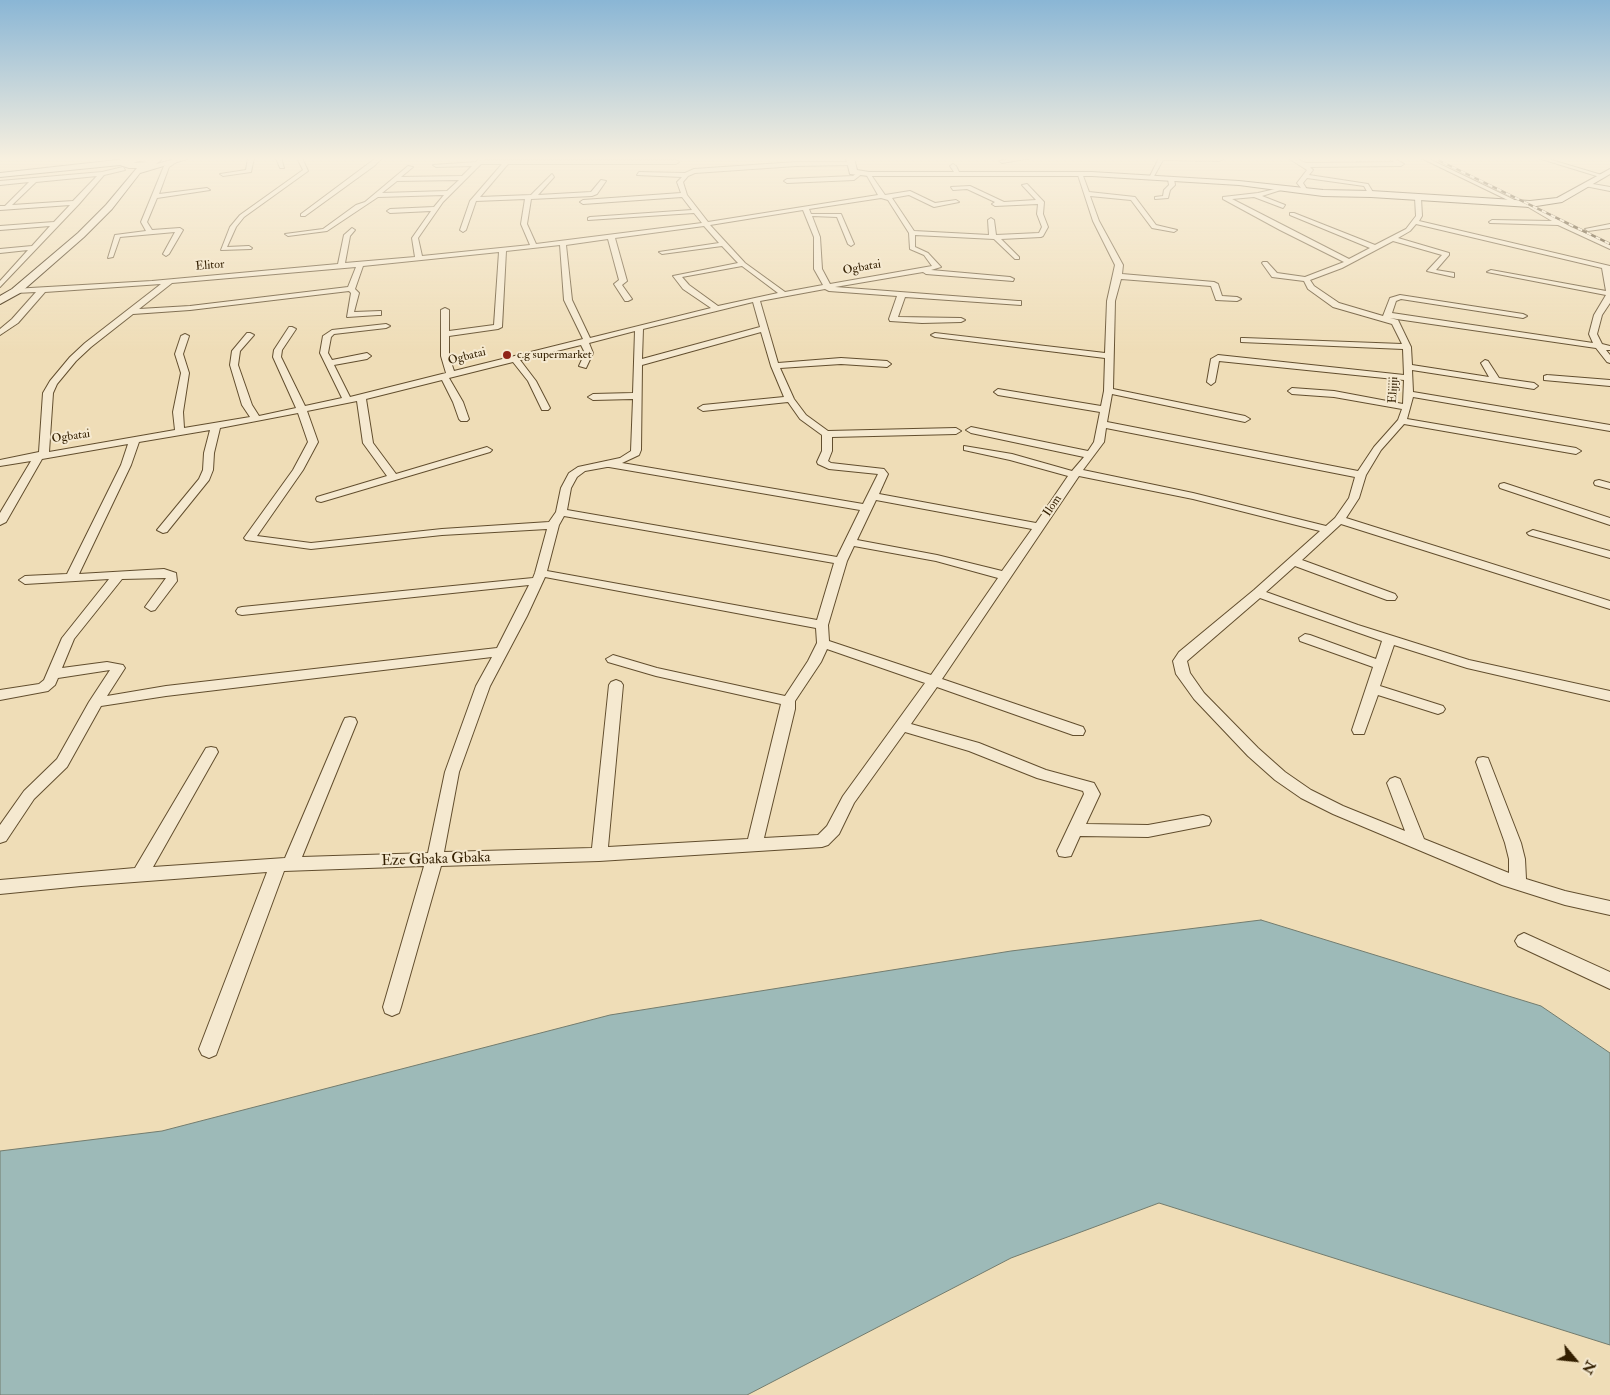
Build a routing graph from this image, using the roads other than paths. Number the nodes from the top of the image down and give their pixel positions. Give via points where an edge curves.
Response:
1 (84, 223) edge
2 (93, 223) edge
3 (145, 223) edge
4 (236, 223) edge
5 (334, 223) edge
6 (426, 223) edge
7 (466, 223) edge
8 (524, 223) edge
9 (717, 223) edge
10 (811, 223) edge
11 (844, 223) edge
12 (906, 223) edge
13 (992, 223) edge
14 (1044, 223) edge
15 (1097, 223) edge
16 (1151, 223) edge
17 (1271, 223) edge
18 (1314, 223) edge
19 (1415, 223) edge
20 (1421, 223) edge
21 (1561, 223) edge
22 (1574, 223) edge
23 (56, 224) joint
24 (706, 224) junction
25 (1610, 226) edge
26 (0, 228) edge
27 (1588, 229) junction
28 (352, 230) dead end
29 (463, 230) dead end
30 (1174, 230) dead end
31 (149, 231) junction
32 (912, 233) junction
33 (288, 234) dead end
34 (611, 237) junction
35 (995, 237) junction
36 (1395, 239) junction
37 (1610, 239) edge
38 (563, 243) junction
39 (723, 244) junction
40 (851, 244) dead end
41 (534, 246) junction
42 (1610, 247) edge
43 (33, 248) junction
44 (249, 248) dead end
45 (1376, 248) junction
46 (503, 249) junction
47 (0, 251) edge
48 (662, 252) dead end
49 (166, 254) dead end
50 (110, 257) dead end
51 (1597, 257) dead end
52 (419, 258) junction
53 (1017, 258) dead end
54 (1349, 262) junction
55 (1266, 263) dead end
56 (360, 264) junction
57 (743, 264) junction
58 (341, 265) junction
59 (1604, 267) edge
60 (913, 271) junction
61 (1491, 272) dead end
62 (1452, 274) dead end
63 (1118, 276) junction
64 (1010, 279) dead end
65 (1306, 279) junction
66 (170, 281) junction
67 (0, 285) edge
68 (826, 287) junction
69 (43, 289) junction
70 (351, 290) junction
71 (16, 291) junction
72 (0, 293) edge
73 (784, 294) junction
74 (902, 294) junction
75 (1610, 294) edge
76 (628, 299) dead end
77 (756, 299) junction
78 (1237, 299) dead end
79 (0, 301) edge
80 (1018, 303) dead end
81 (716, 308) junction
82 (445, 310) dead end
83 (128, 312) junction
84 (378, 313) dead end
85 (1387, 314) junction
86 (1598, 315) junction
87 (1522, 316) dead end
88 (1610, 317) edge
89 (962, 320) dead end
90 (1461, 320) dead end
91 (386, 326) dead end
92 (639, 328) junction
93 (292, 329) dead end
94 (764, 329) junction
95 (0, 333) edge
96 (444, 334) junction
97 (250, 335) dead end
98 (935, 335) dead end
99 (185, 336) dead end
100 (1244, 340) dead end
101 (586, 341) junction
102 (1407, 347) junction
103 (1599, 347) junction
104 (1610, 348) edge
105 (367, 356) dead end
106 (1108, 356) junction
107 (515, 359) junction
108 (1610, 360) edge
109 (329, 363) junction
110 (639, 363) junction
111 (1486, 363) dead end
112 (887, 364) dead end
113 (583, 366) dead end
114 (775, 366) junction
115 (1408, 372) junction
116 (448, 375) junction
117 (1547, 378) dead end
118 (1496, 380) junction
119 (1211, 382) dead end
120 (1610, 383) edge
121 (1534, 386) dead end
122 (1108, 391) junction
123 (1292, 391) dead end
124 (998, 392) dead end
125 (1409, 394) junction
126 (361, 396) junction
127 (638, 396) junction
128 (593, 397) dead end
129 (347, 399) junction
130 (790, 399) junction
131 (1407, 407) junction
132 (301, 408) junction
133 (546, 408) dead end
134 (703, 408) dead end
135 (1105, 410) junction
136 (256, 419) junction
137 (464, 419) dead end
138 (1245, 419) dead end
139 (1402, 421) junction
140 (1103, 424) junction
141 (215, 427) junction
142 (1610, 428) edge
143 (971, 430) dead end
144 (956, 431) dead end
145 (180, 434) junction
146 (826, 434) junction
147 (134, 441) junction
148 (967, 448) dead end
149 (487, 450) dead end
150 (1576, 451) dead end
151 (42, 454) junction
152 (1092, 455) junction
153 (0, 463) edge
154 (608, 464) junction
155 (1075, 473) junction
156 (1361, 475) junction
157 (394, 478) junction
158 (1504, 486) dead end
159 (874, 496) junction
160 (321, 499) dead end
161 (867, 508) junction
162 (561, 512) junction
163 (1339, 520) junction
164 (0, 522) edge
165 (1610, 522) edge
166 (553, 525) junction
167 (1038, 527) junction
168 (163, 530) dead end
169 (1328, 530) junction
170 (1533, 533) dead end
171 (850, 542) junction
172 (1610, 556) edge
173 (841, 561) junction
174 (1294, 561) junction
175 (119, 575) junction
176 (1006, 576) junction
177 (540, 577) junction
178 (71, 578) junction
179 (25, 580) dead end
180 (1258, 593) junction
181 (1392, 597) dead end
182 (1610, 605) edge
183 (150, 607) dead end
184 (242, 611) dead end
185 (822, 625) junction
186 (1306, 638) dead end
187 (1389, 640) junction
188 (823, 643) junction
189 (501, 652) junction
190 (613, 659) dead end
191 (1380, 665) junction
192 (55, 674) junction
193 (934, 681) junction
194 (616, 685) dead end
195 (1372, 688) junction
196 (0, 695) edge
197 (1610, 696) edge
198 (788, 701) junction
199 (96, 702) junction
200 (1438, 708) dead end
201 (350, 722) dead end
202 (901, 726) junction
203 (1359, 730) dead end
204 (1078, 731) dead end
205 (211, 752) dead end
206 (1484, 762) dead end
207 (1395, 783) dead end
208 (848, 800) joint
209 (1203, 820) dead end
210 (1075, 830) junction
211 (0, 837) edge
212 (1418, 843) junction
213 (754, 845) junction
214 (1065, 851) dead end
215 (599, 854) junction
216 (434, 861) junction
217 (284, 865) junction
218 (138, 876) junction
219 (1518, 883) junction
220 (0, 887) edge
221 (1610, 908) edge
222 (1524, 942) dead end
223 (1610, 981) edge
224 (392, 1007) dead end
225 (209, 1049) dead end

1 - 72 main road
2 - 71 main road
3 - 31 street
4 - 44 street via 223,249
5 - 33 street via 321,232
6 - 52 street via 416,238
7 - 29 street
8 - 41 street
9 - 24 street, Elitor
10 - 68 street via 817,237 818,269
11 - 40 street
12 - 32 street
13 - 35 street
14 - 35 street via 1045,227 1040,235
15 - 63 street via 1119,265
16 - 30 street via 1154,227
17 - 54 street
18 - 45 street
19 - 36 street
20 - 59 street
21 - 42 street
22 - 27 street
23 - 26 street
23 - 43 street
24 - 34 street, Elitor
24 - 39 street
25 - 27 street
27 - 37 street
28 - 58 street via 347,235
31 - 49 street via 180,230
31 - 50 street via 117,236
32 - 35 street
32 - 60 street, Ogbatai via 912,248 926,254 937,266
34 - 38 street, Elitor
34 - 76 street via 623,281 618,284
35 - 53 street
36 - 45 street
36 - 62 street via 1447,254 1431,271
38 - 41 street, Elitor
38 - 101 street via 568,300
39 - 48 street
39 - 57 street
41 - 46 street, Elitor
43 - 47 street
43 - 67 street
45 - 54 street
46 - 52 street, Elitor
46 - 96 street via 498,327
51 - 59 street
52 - 56 street, Elitor
54 - 65 street
55 - 65 street via 1275,275
56 - 58 street, Elitor
56 - 70 street
57 - 73 street
57 - 81 street via 677,276 686,287
58 - 66 street, Elitor
59 - 75 street
60 - 64 street
60 - 68 street, Ogbatai
61 - 75 street
63 - 78 street via 1214,284 1219,298
63 - 106 street, Ilom via 1110,301
65 - 85 street via 1311,287 1336,305
66 - 69 street, Elitor
66 - 83 street
68 - 73 street, Ogbatai
68 - 74 street
69 - 71 street, Elitor
69 - 95 street
70 - 83 street
70 - 84 street via 355,292 350,314
71 - 79 main road
73 - 77 street, Ogbatai
74 - 80 street
74 - 89 street via 893,319
75 - 86 street
77 - 81 street, Ogbatai
77 - 94 street
81 - 92 street, Ogbatai
82 - 96 street
83 - 151 street via 88,345 52,383 48,393
85 - 87 street via 1393,300 1400,297
85 - 90 street
85 - 102 street, Elijiji via 1397,324
85 - 103 street
86 - 88 street
86 - 103 street via 1594,334
91 - 109 street via 329,334 324,353
92 - 101 street, Ogbatai
92 - 110 street
93 - 132 street via 277,354
94 - 110 street
94 - 114 street
96 - 116 street
97 - 136 street via 236,351 234,365 247,405
98 - 106 street
99 - 145 street via 179,354 185,374 178,412
100 - 102 street
101 - 107 street, Ogbatai
101 - 113 street via 589,353
102 - 115 street, Elijiji
103 - 104 street
103 - 108 street
105 - 109 street
106 - 122 street, Ilom
107 - 116 street, Ogbatai
107 - 133 street via 532,381
109 - 129 street
110 - 127 street
111 - 118 street
112 - 114 street via 841,361
114 - 130 street
115 - 118 street
115 - 119 street via 1218,358 1215,359
115 - 125 street, Elijiji
116 - 126 street, Ogbatai
116 - 137 street
117 - 120 street
118 - 121 street
122 - 135 street, Ilom
122 - 138 street
123 - 131 street via 1334,394
124 - 135 street
125 - 131 street, Elijiji
125 - 142 street
126 - 129 street, Ogbatai
126 - 157 street via 368,443
127 - 128 street
127 - 154 street via 636,450 630,456
129 - 132 street, Ogbatai
130 - 134 street
130 - 146 street via 803,417
131 - 139 street, Elijiji
132 - 136 street, Ogbatai
132 - 166 street via 313,442 298,470 251,537 253,540 310,546 442,532
135 - 140 street, Ilom
136 - 141 street, Ogbatai
139 - 150 street
139 - 156 street, Elijiji via 1377,449
140 - 152 street, Ilom
140 - 156 street
141 - 145 street, Ogbatai
141 - 168 street via 204,480
143 - 152 street
144 - 146 street
145 - 147 street, Ogbatai
146 - 159 street via 824,464 882,472
147 - 151 street, Ogbatai
147 - 178 street via 126,465
148 - 155 street
149 - 157 street
151 - 153 street, Ogbatai
151 - 164 street
152 - 155 street, Ilom
154 - 161 street
154 - 162 street via 582,468 573,475 562,499
155 - 167 street, Ilom
155 - 169 street via 1193,496
156 - 163 street, Elijiji via 1354,498
157 - 160 street
158 - 165 street
159 - 161 street
159 - 167 street
161 - 171 street
162 - 166 street
162 - 173 street
163 - 169 street, Elijiji
163 - 182 street
166 - 177 street
167 - 176 street, Ilom
169 - 174 street, Elijiji
170 - 172 street
171 - 173 street
171 - 176 street via 937,558
173 - 185 street
174 - 180 street, Elijiji
174 - 181 street
175 - 178 street
175 - 183 street via 164,573 172,576
175 - 192 street via 73,631
176 - 193 street, Ilom
177 - 184 street
177 - 185 street
177 - 189 street
178 - 179 street
180 - 187 street
180 - 212 street, Elijiji via 1184,655 1180,660 1182,674 1253,752 1292,786
185 - 188 street
186 - 191 street
187 - 191 street
187 - 197 street via 1467,664
188 - 193 street
188 - 198 street
189 - 199 street
189 - 216 street via 483,686 452,772
190 - 198 street via 656,672
191 - 195 street
192 - 196 street via 43,688
192 - 199 street via 117,666
193 - 202 street, Ilom
193 - 204 street
194 - 215 street
195 - 200 street
195 - 203 street
198 - 213 street
199 - 211 street via 62,763 29,795
201 - 217 street
202 - 208 street, Ilom
202 - 210 street via 974,747 1055,778 1089,787 1092,794
205 - 218 street
206 - 219 street via 1513,843
207 - 212 street
208 - 213 street, Eze Gbaka Gbaka via 833,830 822,841
209 - 210 street via 1148,831
210 - 214 street
212 - 219 street
213 - 215 street, Eze Gbaka Gbaka
215 - 216 street, Eze Gbaka Gbaka
216 - 217 street, Eze Gbaka Gbaka
216 - 224 street
217 - 218 street, Eze Gbaka Gbaka
217 - 225 street
218 - 220 street, Eze Gbaka Gbaka
219 - 221 street
222 - 223 street

